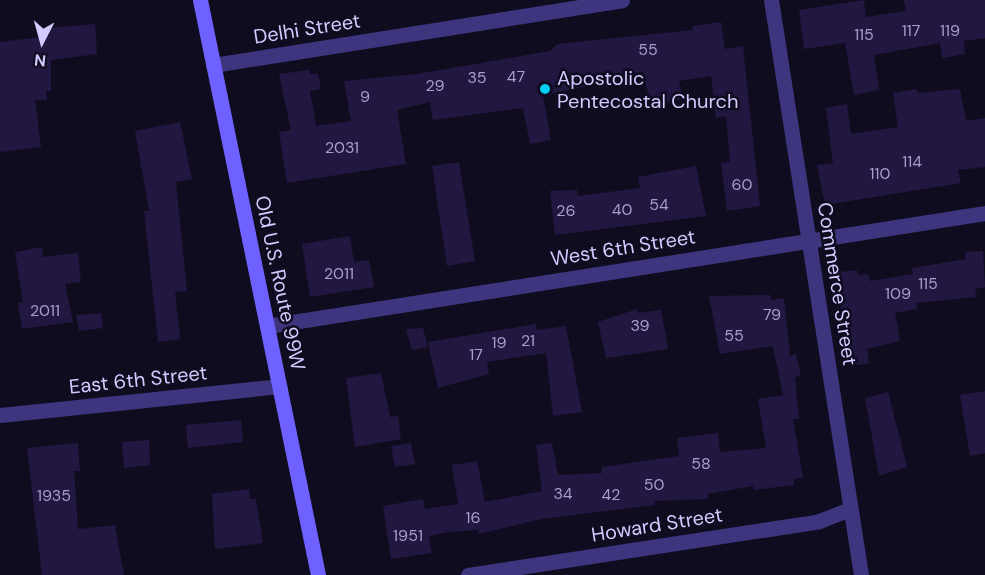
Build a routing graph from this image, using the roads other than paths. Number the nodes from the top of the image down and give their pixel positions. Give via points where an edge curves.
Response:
1 (200, 0) edge
2 (622, 0) edge
3 (771, 0) edge
4 (213, 65) junction
5 (985, 213) edge
6 (808, 240) junction
7 (267, 326) junction
8 (280, 386) junction
9 (0, 416) edge
10 (851, 509) junction
11 (318, 575) edge
12 (468, 575) edge
13 (861, 575) edge

1 - 4 main road, Old U.S. Route 99W
2 - 4 street, Delhi Street
3 - 6 street, Commerce Street
4 - 7 main road, Old U.S. Route 99W
5 - 6 street, West 6th Street
6 - 7 street, West 6th Street
6 - 10 street, Commerce Street
7 - 8 main road, Old U.S. Route 99W
8 - 9 street, East 6th Street
8 - 11 main road, Old U.S. Route 99W
10 - 12 street, Howard Street via 819,521
10 - 13 street, Commerce Street

